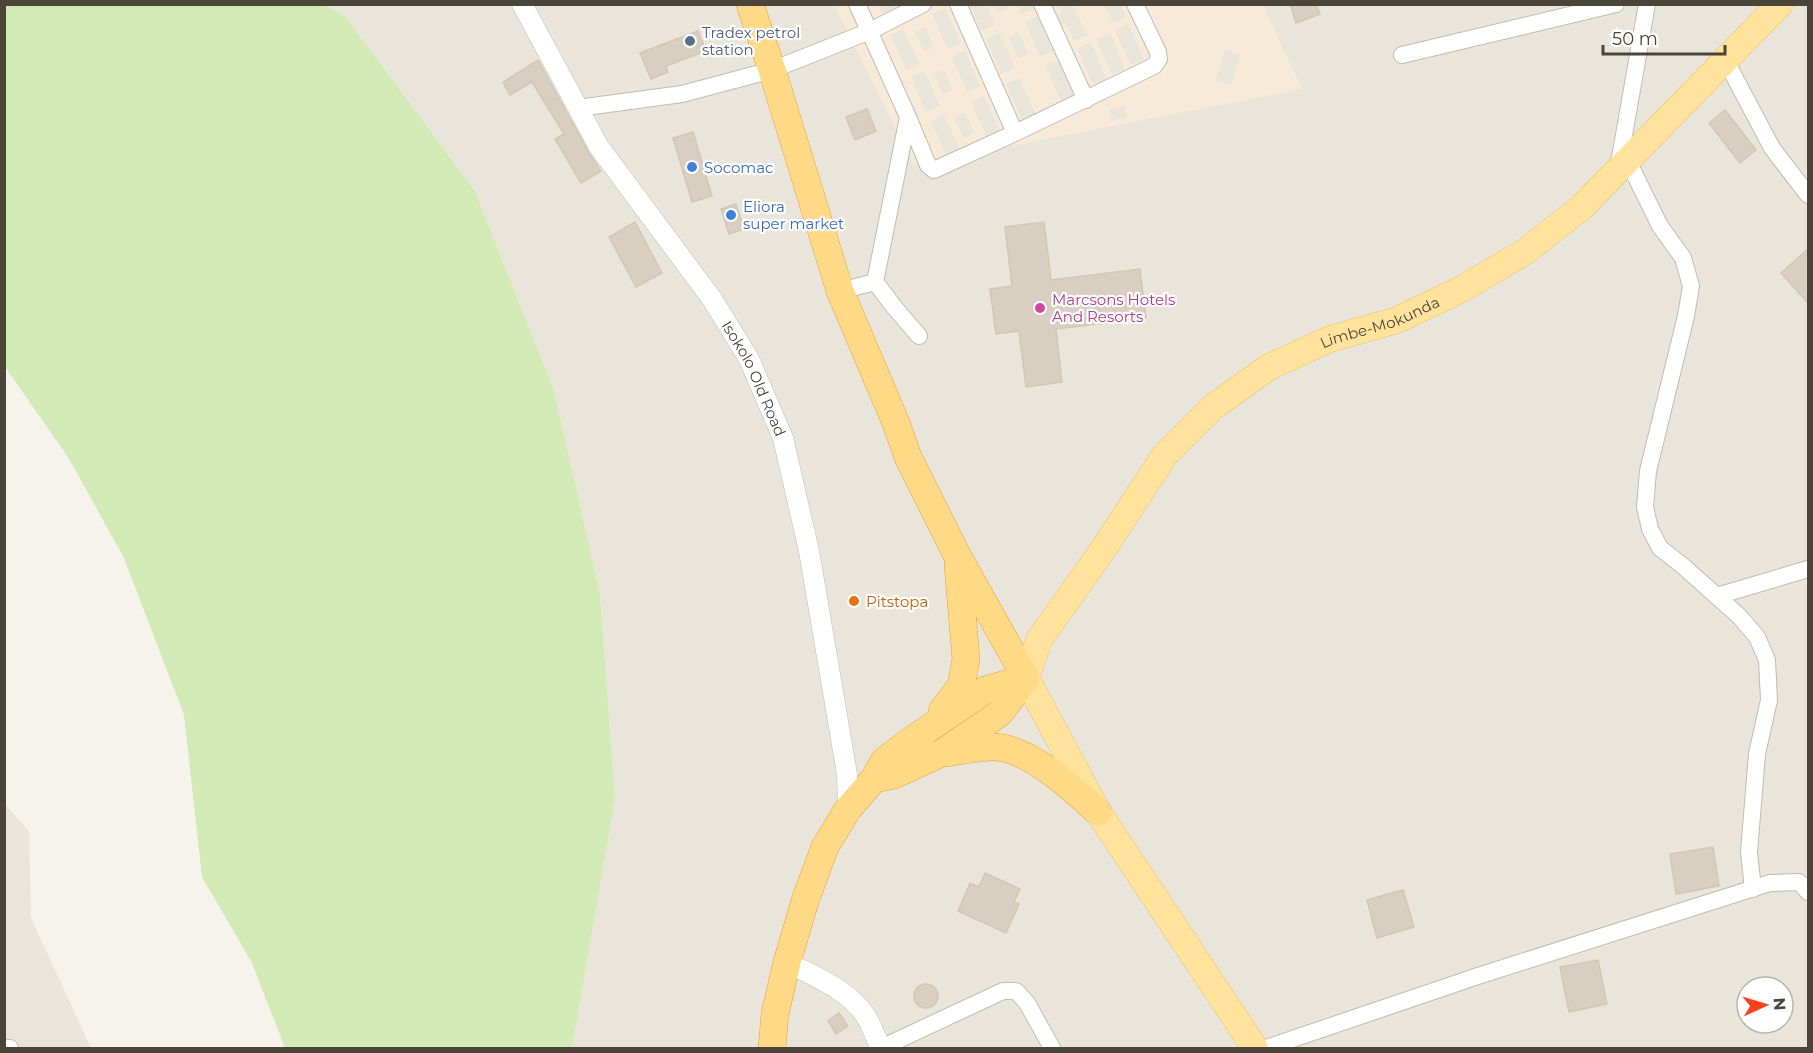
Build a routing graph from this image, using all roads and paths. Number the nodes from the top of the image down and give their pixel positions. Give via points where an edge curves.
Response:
1 (522, 4) edge
2 (750, 4) edge
3 (857, 4) edge
4 (923, 4) edge
5 (958, 4) edge
6 (1042, 4) edge
7 (1135, 4) edge
8 (1616, 4) edge
9 (1647, 4) edge
10 (1780, 4) edge
11 (870, 32) junction
12 (1402, 55) dead end
13 (1726, 61) junction
14 (772, 70) junction
15 (1086, 100) junction
16 (578, 108) junction
17 (908, 117) junction
18 (1015, 133) junction
19 (1623, 166) junction
20 (1809, 195) edge
21 (875, 282) junction
22 (840, 291) junction
23 (919, 336) dead end
24 (957, 555) junction
25 (1809, 569) edge
26 (1717, 597) junction
27 (1026, 678) junction
28 (928, 729) junction
29 (942, 753) junction
30 (874, 779) junction
31 (848, 809) junction
32 (1098, 812) junction
33 (1753, 889) junction
34 (1809, 892) edge
35 (787, 962) junction
36 (4, 1048) edge
37 (10, 1048) edge
38 (772, 1048) edge
39 (881, 1048) edge
40 (1052, 1048) edge
41 (1255, 1048) edge
42 (1266, 1048) edge

1 - 16 street, Isokolo Old Road
2 - 14 highway
3 - 11 street
4 - 11 street
5 - 18 street
6 - 15 street
7 - 15 street via 1159,59 1154,66
8 - 12 street
9 - 19 street
10 - 13 main road, Limbe-Mokunda
11 - 14 street
11 - 17 street
13 - 19 main road, Limbe-Mokunda
13 - 20 street via 1772,148
14 - 16 street via 682,94
14 - 22 highway
15 - 18 street
16 - 31 street, Isokolo Old Road via 599,147 712,299 749,359 783,438 811,563 847,774
17 - 18 street via 928,165 934,170
17 - 21 street
19 - 26 street via 1683,258 1691,286 1648,471 1645,507 1650,530 1660,548
19 - 27 main road, Limbe-Mokunda via 1582,207 1527,251 1462,289 1397,320 1330,339 1269,367 1213,407 1165,455 1039,640
21 - 22 street
21 - 23 street
22 - 24 highway via 908,457
24 - 27 highway
24 - 28 highway via 966,659 961,686
25 - 26 street
26 - 33 street via 1757,637 1767,660 1769,700 1757,754 1749,852
27 - 28 highway via 985,690
27 - 29 highway via 1000,713
27 - 32 main road
28 - 30 highway via 884,761
29 - 30 highway via 894,775
29 - 32 highway via 998,747 1026,756
30 - 31 highway
31 - 35 highway via 825,847
32 - 41 main road
33 - 34 street via 1770,883 1799,882
33 - 42 street
35 - 38 highway
35 - 39 street via 851,999 867,1018
36 - 37 street
39 - 40 street via 1003,991 1016,991 1027,1002

